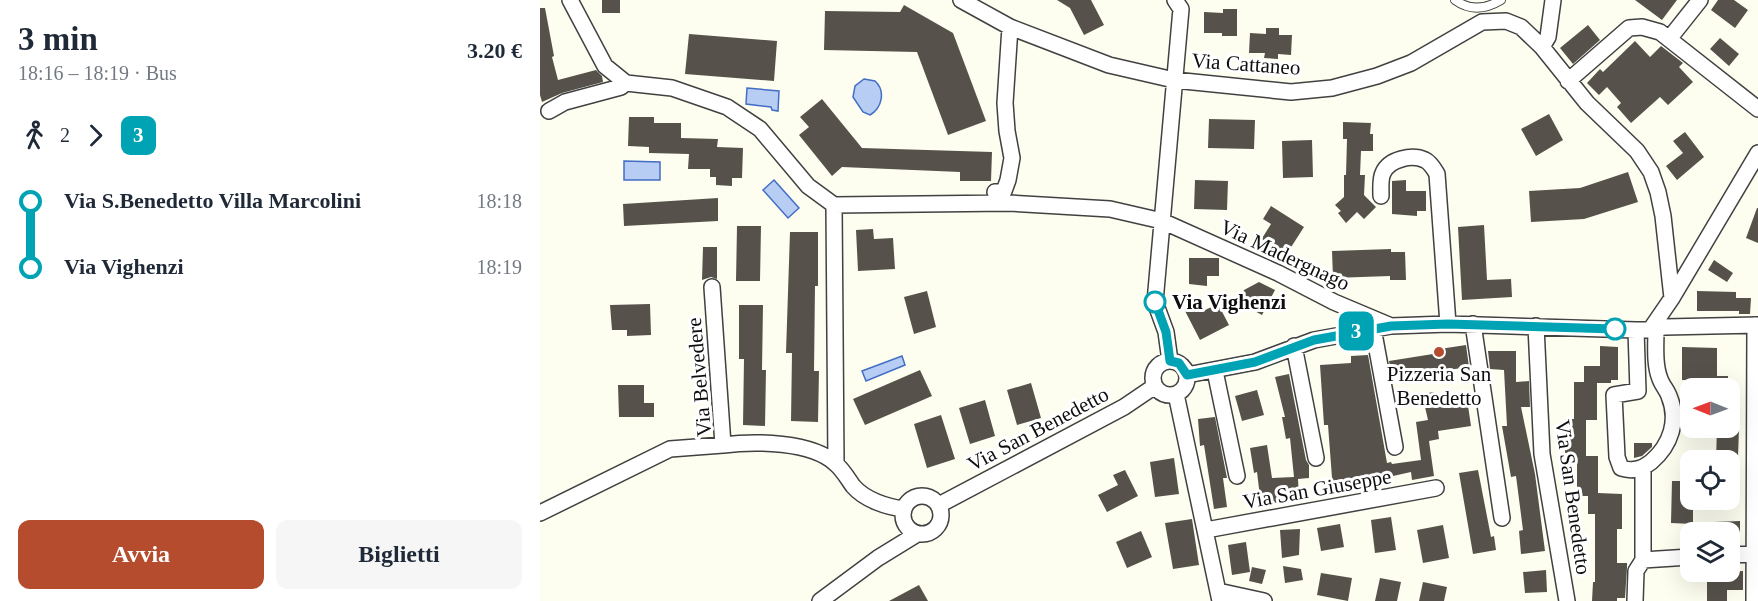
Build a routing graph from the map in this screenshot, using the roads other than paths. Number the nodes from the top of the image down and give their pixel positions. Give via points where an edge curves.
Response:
1 (570, 0) edge
2 (961, 0) edge
3 (1175, 0) edge
4 (1455, 0) edge
5 (1501, 0) edge
6 (1553, 0) edge
7 (1700, 0) edge
8 (1010, 27) junction
9 (1669, 39) junction
10 (1542, 47) junction
11 (1174, 80) junction
12 (1568, 81) junction
13 (626, 83) junction
14 (1758, 109) edge
15 (549, 111) dead end
16 (1758, 153) edge
17 (995, 192) dead end
18 (1381, 196) dead end
19 (834, 205) junction
20 (1162, 221) junction
21 (712, 287) dead end
22 (1672, 298) junction
23 (1448, 324) junction
24 (1473, 324) junction
25 (1756, 325) edge
26 (1391, 326) junction
27 (1536, 326) junction
28 (1372, 328) junction
29 (1652, 329) junction
30 (1294, 346) junction
31 (1170, 361) junction
32 (1215, 371) junction
33 (1187, 375) junction
34 (1155, 386) junction
35 (1638, 391) junction
36 (1668, 393) junction
37 (1176, 394) junction
38 (723, 445) junction
39 (1395, 447) dead end
40 (1316, 458) dead end
41 (836, 463) junction
42 (1643, 468) junction
43 (1237, 476) dead end
44 (1437, 488) dead end
45 (939, 505) junction
46 (1756, 507) edge
47 (540, 513) edge
48 (904, 516) junction
49 (1502, 518) dead end
50 (1206, 530) junction
51 (916, 534) junction
52 (1755, 554) junction
53 (1740, 555) edge
54 (878, 558) junction
55 (1680, 558) edge
56 (1643, 560) junction
57 (1219, 596) edge
58 (820, 601) edge
59 (1264, 601) edge
60 (1567, 601) edge
61 (1635, 601) edge
62 (1754, 601) edge

1 - 13 street via 605,66
2 - 8 street, Via Cattaneo
3 - 11 street via 1181,9
4 - 5 lane via 1476,9
6 - 10 street via 1548,38
7 - 9 street
8 - 11 street, Via Cattaneo via 1109,65
8 - 17 street via 1005,103 1012,158 1004,191
9 - 12 street via 1660,32 1629,27
9 - 14 street
10 - 11 street, Via Cattaneo via 1521,27 1506,21 1482,22 1411,63 1332,88 1292,92
10 - 12 street, Via Cattaneo
11 - 20 street
12 - 22 street, Via Cattaneo via 1637,151 1651,172 1663,216
13 - 15 street
13 - 19 street via 672,88 727,107 760,129 808,186
16 - 22 street
18 - 23 street via 1382,174 1400,158 1424,160 1437,174
19 - 20 street, Via Madergnago via 1039,204 1110,208
19 - 41 street
20 - 26 street, Via Madergnago
20 - 31 street via 1155,302 1166,332
21 - 38 street, Via Belvedere
22 - 29 street
23 - 24 street
23 - 26 street
24 - 27 street
24 - 49 street
25 - 29 street
25 - 46 street
26 - 28 street
27 - 29 street
27 - 60 street, Via San Benedetto via 1542,454
28 - 30 street
28 - 39 street
29 - 35 street
29 - 36 street via 1660,379
30 - 32 street via 1255,362
30 - 40 street
31 - 33 street via 1179,363
31 - 34 street via 1154,372
32 - 33 street
32 - 43 street
33 - 37 street via 1187,383
34 - 37 street via 1162,393
34 - 45 street, Via San Benedetto via 1124,407
35 - 36 street
35 - 42 street via 1614,395 1617,457 1621,468
36 - 42 street via 1673,407 1669,440 1662,453
37 - 50 street
38 - 41 street, Via Belvedere via 784,443
38 - 47 street via 670,449
41 - 48 street, Via Belvedere via 856,489
42 - 56 street
44 - 50 street, Via San Giuseppe
45 - 48 street via 929,497 916,496
45 - 51 street via 940,523 926,534
46 - 52 street
48 - 51 street via 909,530
48 - 54 street
50 - 57 street
51 - 54 street
52 - 53 street
52 - 62 street
54 - 58 street
55 - 56 street
56 - 61 street via 1636,572
57 - 59 street

